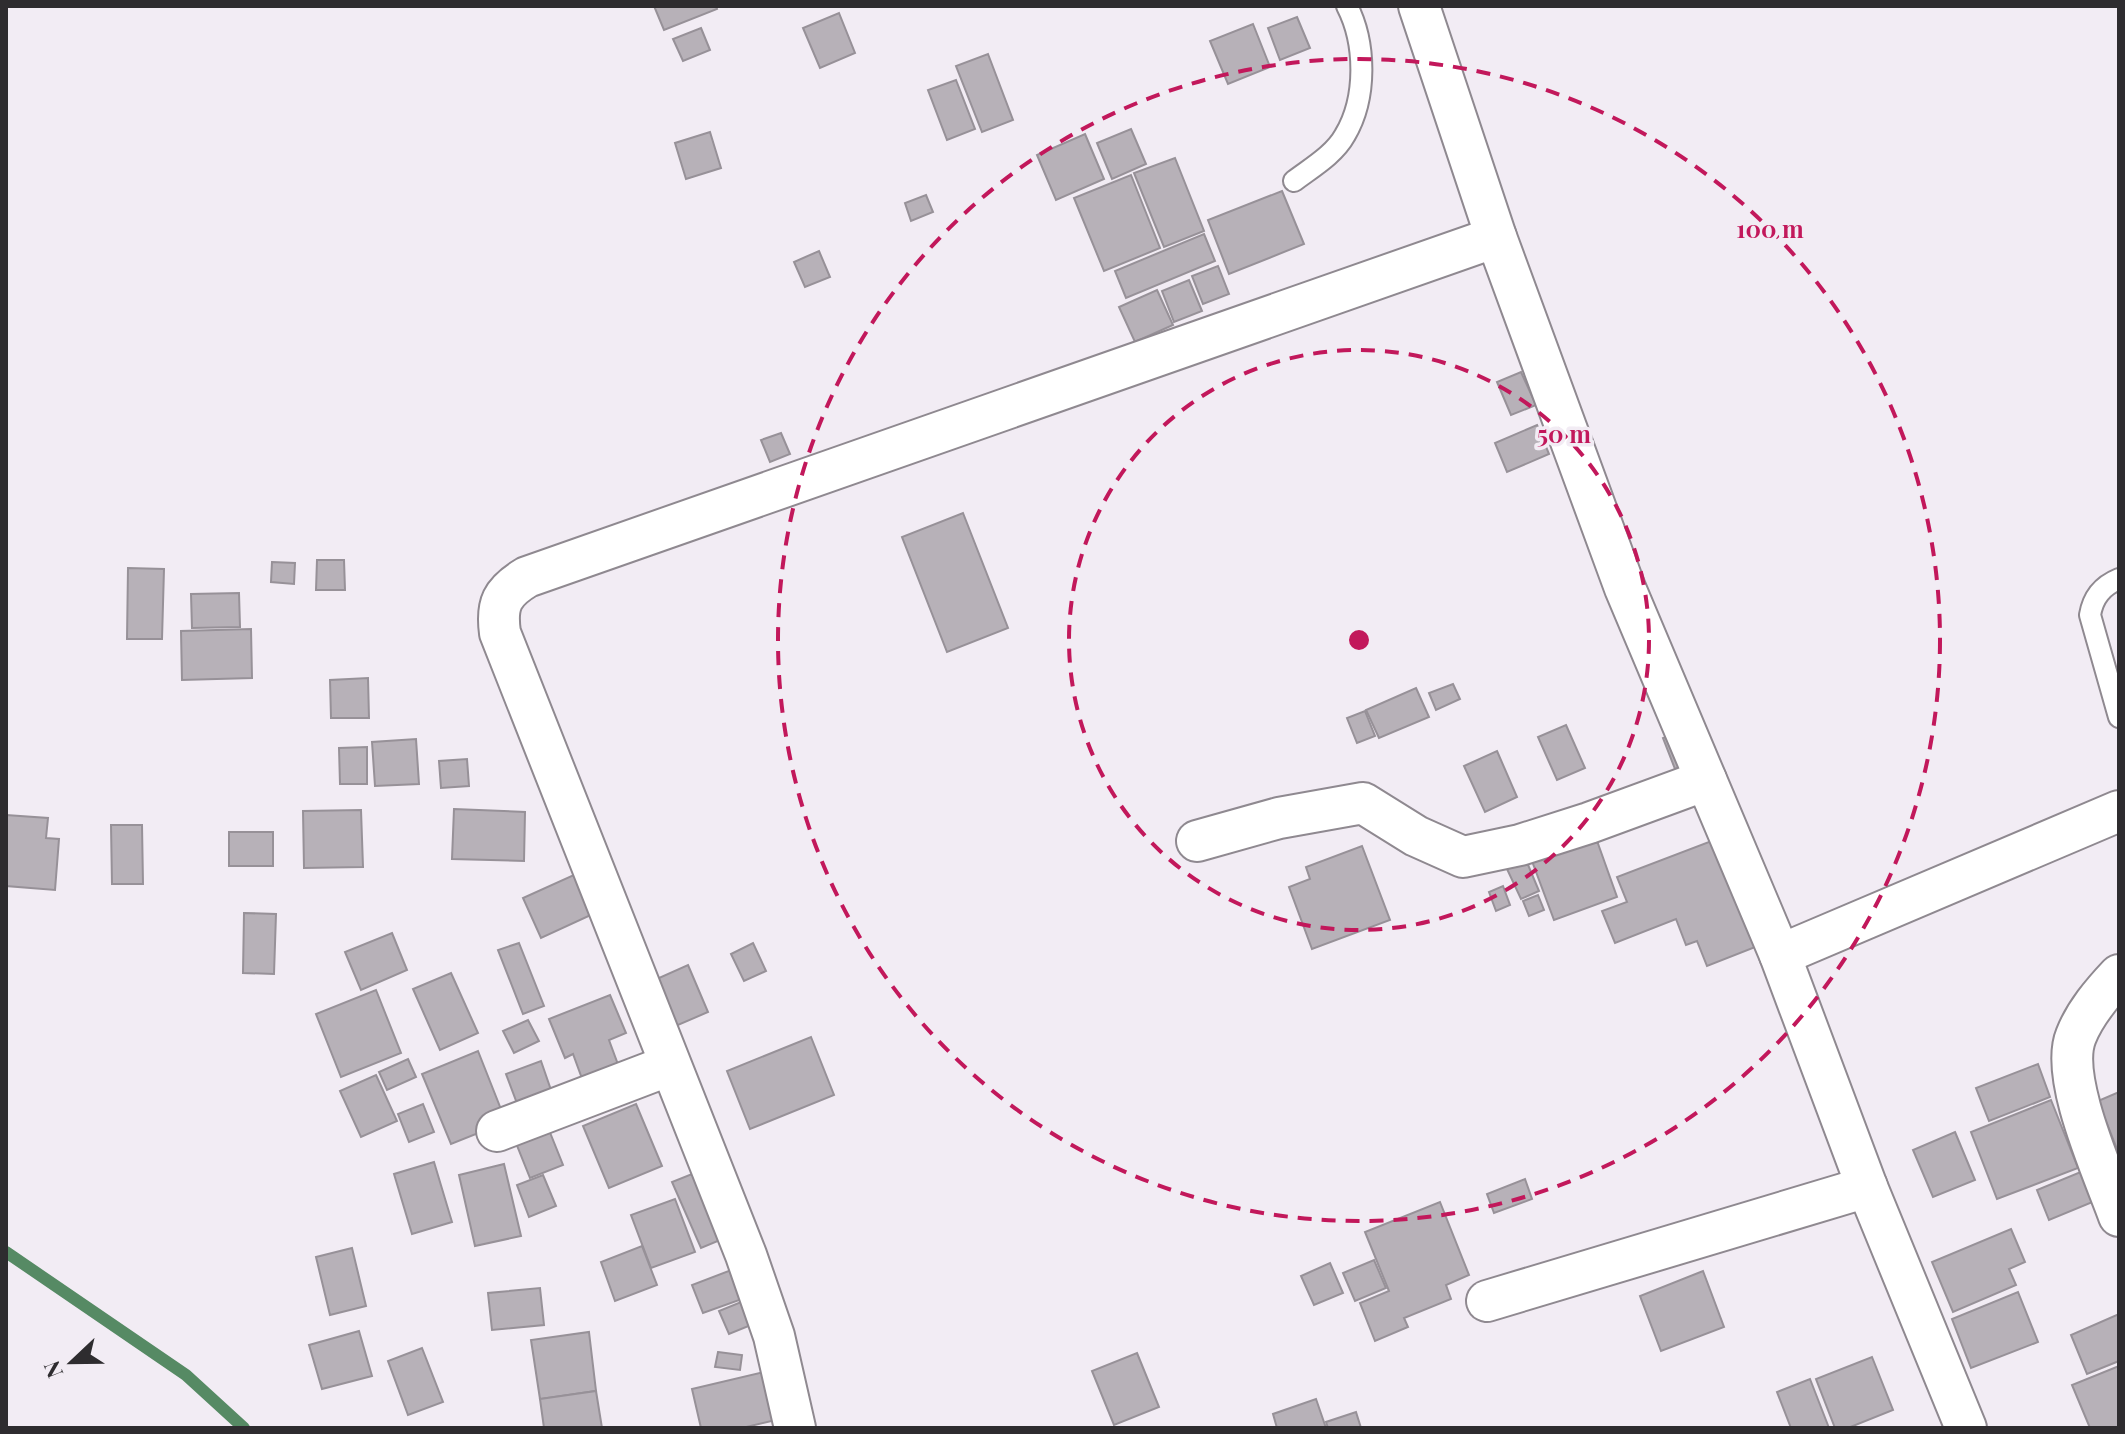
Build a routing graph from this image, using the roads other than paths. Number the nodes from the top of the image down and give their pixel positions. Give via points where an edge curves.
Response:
1 (1347, 6) edge
2 (1419, 6) edge
3 (1294, 181) dead end
4 (1496, 237) junction
5 (2119, 579) edge
6 (2119, 717) edge
7 (1706, 780) junction
8 (2119, 811) edge
9 (1197, 841) dead end
10 (1780, 955) junction
11 (2119, 975) edge
12 (670, 1065) junction
13 (497, 1131) dead end
14 (1867, 1187) junction
15 (2119, 1216) edge
16 (1487, 1301) dead end
17 (795, 1428) edge
18 (1966, 1428) edge

1 - 3 lane via 1359,40 1355,112 1329,154
2 - 4 street
4 - 7 street via 1620,574
4 - 12 street via 513,586 497,614 500,633
5 - 6 lane via 2100,592 2090,615
7 - 9 street via 1520,845 1463,857 1363,803 1279,818
7 - 10 street
8 - 10 street
10 - 14 street
11 - 15 street via 2087,1015 2072,1057 2080,1106
12 - 13 street
12 - 17 street via 746,1255
14 - 16 street
14 - 18 street

